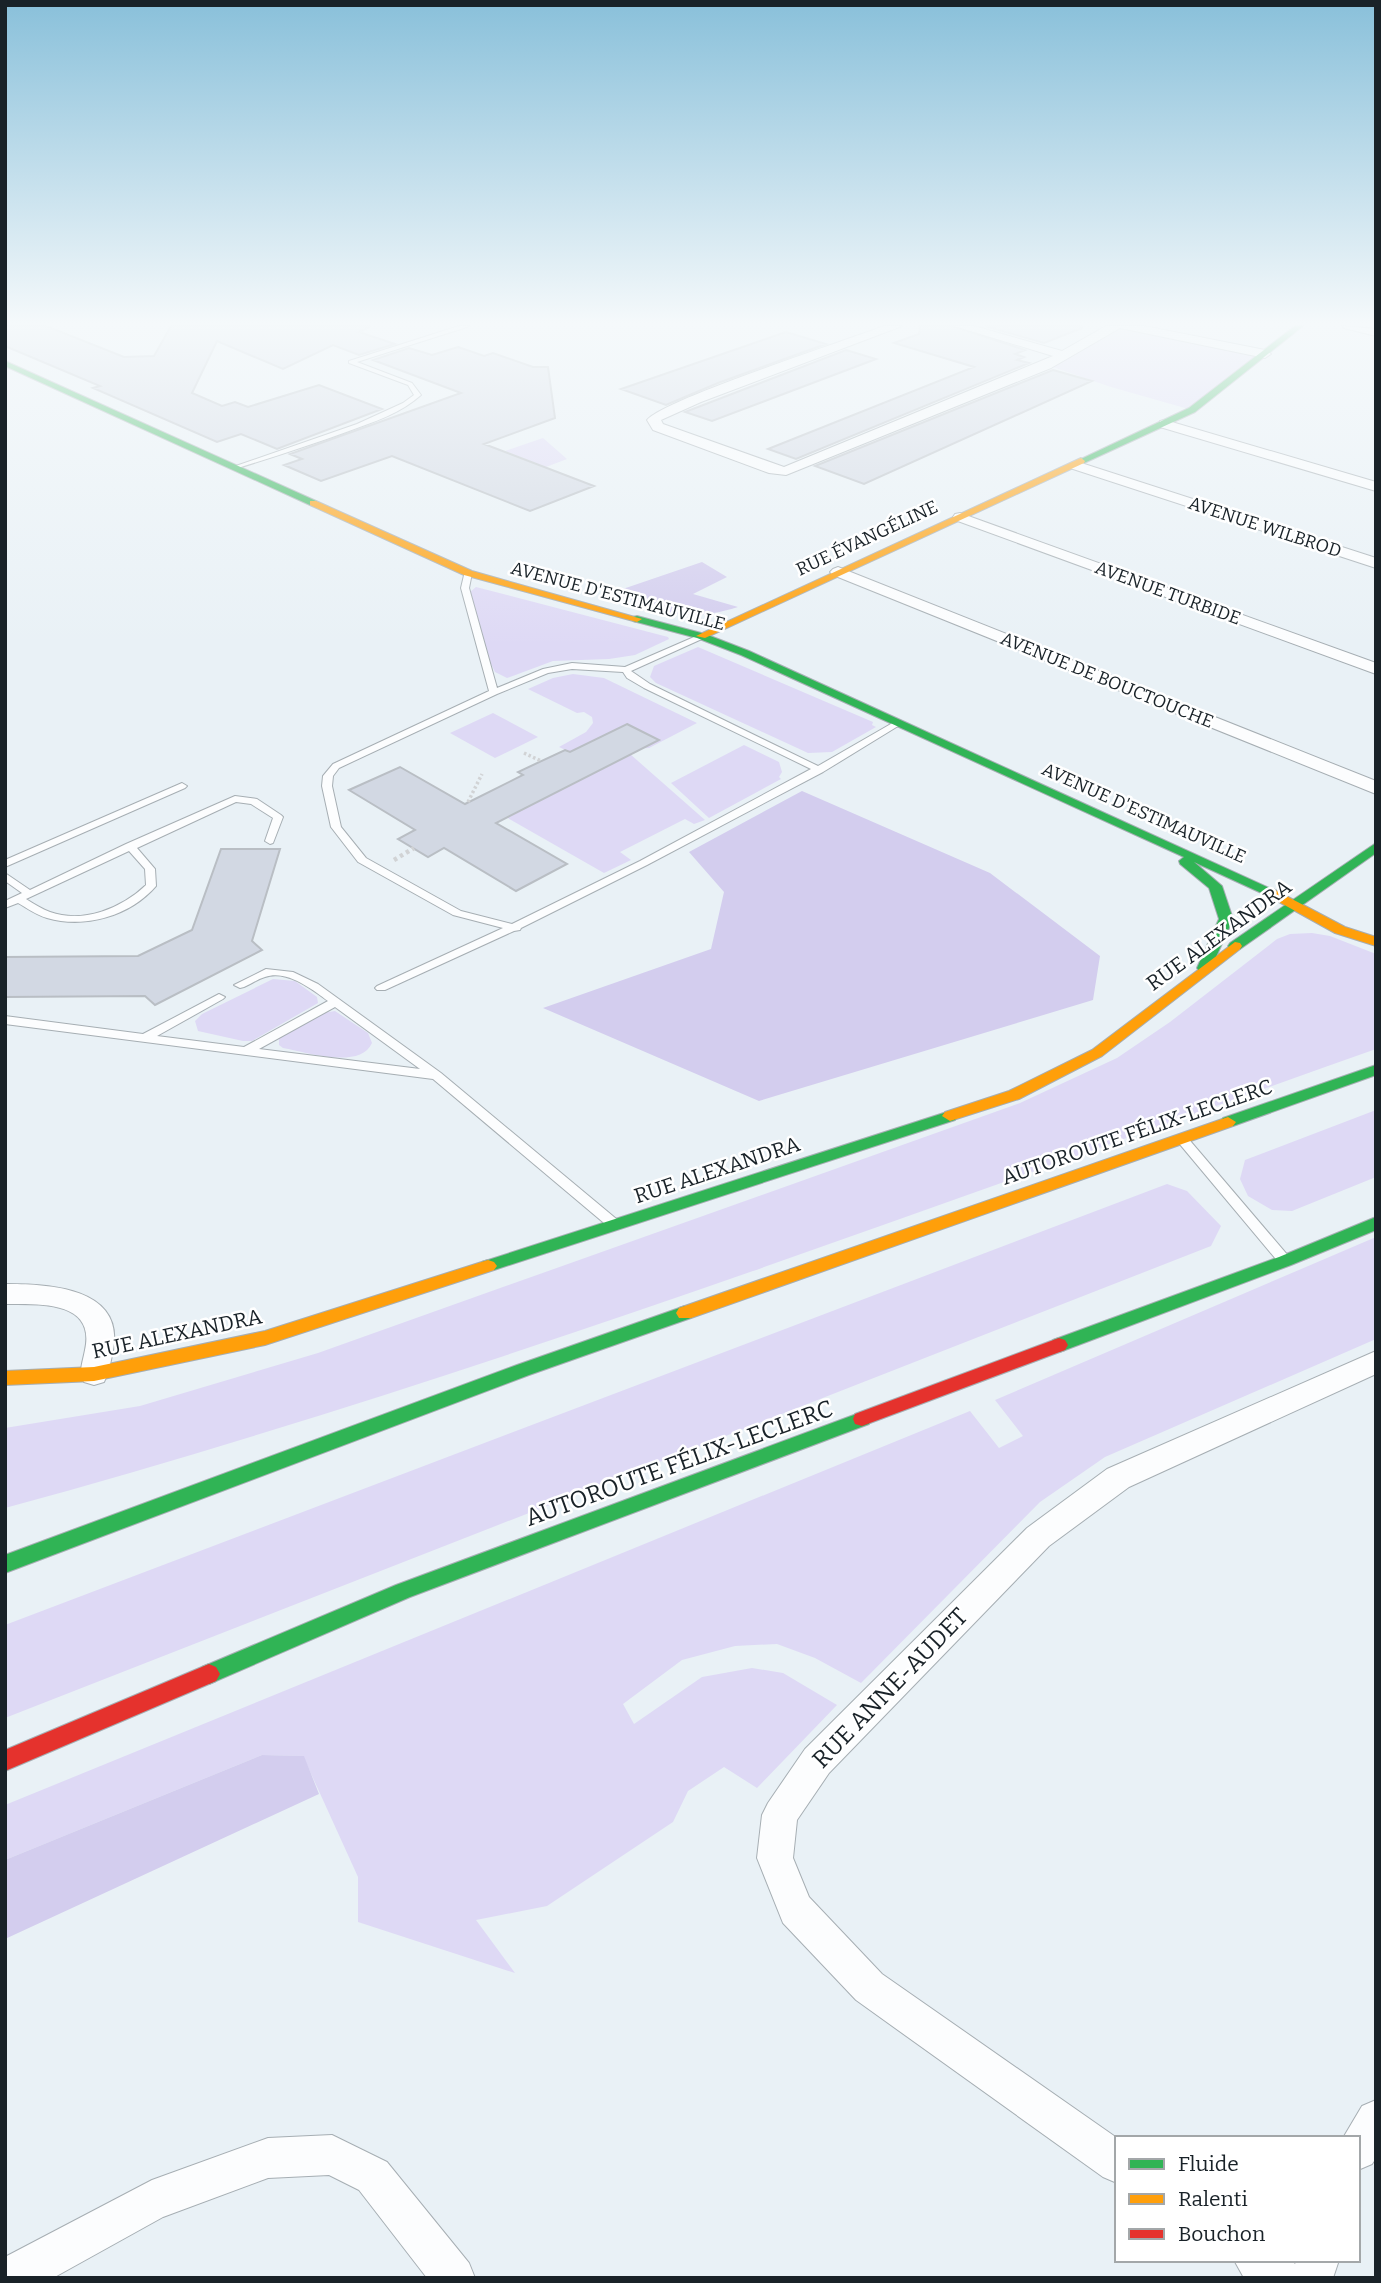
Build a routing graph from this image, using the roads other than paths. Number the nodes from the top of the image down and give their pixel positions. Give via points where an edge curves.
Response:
1 (156, 433) edge
2 (334, 433) edge
3 (675, 433) edge
4 (882, 433) edge
5 (1146, 433) edge
6 (1194, 433) edge
7 (1075, 465) junction
8 (233, 468) junction
9 (1376, 487) edge
10 (960, 517) junction
11 (1376, 563) edge
12 (838, 572) junction
13 (468, 573) junction
14 (701, 636) junction
15 (1376, 669) edge
16 (626, 670) junction
17 (494, 692) junction
18 (899, 723) junction
19 (820, 770) junction
20 (183, 786) dead end
21 (1376, 788) edge
22 (270, 841) dead end
23 (1160, 841) junction
24 (130, 846) junction
25 (1376, 847) edge
26 (5, 863) edge
27 (5, 876) edge
28 (29, 894) junction
29 (18, 899) junction
30 (1297, 904) junction
31 (5, 905) edge
32 (1376, 926) edge
33 (516, 928) junction
34 (1376, 942) edge
35 (1204, 968) junction
36 (240, 985) dead end
37 (381, 988) dead end
38 (219, 996) dead end
39 (335, 1002) junction
40 (5, 1020) edge
41 (142, 1039) junction
42 (244, 1052) junction
43 (1376, 1070) edge
44 (437, 1076) junction
45 (1181, 1138) junction
46 (1376, 1223) edge
47 (615, 1225) junction
48 (1285, 1261) junction
49 (5, 1294) edge
50 (1376, 1362) edge
51 (94, 1374) junction
52 (5, 1378) edge
53 (255, 1472) junction
54 (84, 1517) dead end
55 (5, 1564) edge
56 (5, 1761) edge
57 (1376, 2120) edge
58 (1360, 2147) edge
59 (1115, 2161) edge
60 (1258, 2262) edge
61 (10, 2278) edge
62 (454, 2278) edge
63 (1280, 2278) edge

1 - 8 main road, AVENUE D'ESTIMAUVILLE
2 - 8 lane
3 - 4 street via 774,470 797,468
5 - 7 main road, RUE ÉVANGÉLINE
6 - 9 street
7 - 10 main road, RUE ÉVANGÉLINE
7 - 11 street, AVENUE WILBROD
8 - 13 main road, AVENUE D'ESTIMAUVILLE
10 - 12 main road, RUE ÉVANGÉLINE
10 - 15 street, AVENUE TURBIDE
12 - 14 main road, RUE ÉVANGÉLINE
12 - 21 street, AVENUE DE BOUCTOUCHE
13 - 14 main road, AVENUE D'ESTIMAUVILLE
13 - 17 lane via 465,588
14 - 16 lane
14 - 18 main road, AVENUE D'ESTIMAUVILLE
16 - 17 lane via 558,668
16 - 19 lane via 647,686
17 - 33 lane via 336,766 327,786 336,827 362,860 457,913
18 - 19 lane
18 - 23 main road, AVENUE D'ESTIMAUVILLE
19 - 33 lane
20 - 26 lane
22 - 24 lane via 278,817 254,802 235,799
23 - 30 main road, AVENUE D'ESTIMAUVILLE
23 - 35 main road via 1215,886 1226,919
24 - 28 lane
24 - 29 lane via 150,869 151,886 139,899 108,913 80,918 49,915
25 - 30 main road, RUE ALEXANDRA
27 - 28 lane
28 - 29 lane
29 - 31 lane
30 - 32 main road, AVENUE D'ESTIMAUVILLE
30 - 34 main road, AVENUE D'ESTIMAUVILLE via 1340,930
30 - 35 main road, RUE ALEXANDRA
33 - 37 lane
35 - 47 main road, RUE ALEXANDRA via 1097,1053 1014,1096
36 - 39 lane via 266,972 289,974
38 - 41 lane
39 - 42 lane
39 - 44 lane
40 - 41 lane
41 - 42 lane
42 - 44 lane
43 - 45 main road, AUTOROUTE FÉLIX-LECLERC
44 - 47 lane
45 - 48 lane
45 - 53 main road, AUTOROUTE FÉLIX-LECLERC via 523,1370
46 - 48 main road, AUTOROUTE FÉLIX-LECLERC
47 - 51 main road, RUE ALEXANDRA via 265,1338
48 - 56 main road, AUTOROUTE FÉLIX-LECLERC via 403,1591
49 - 51 street via 71,1299 92,1312 101,1335
50 - 59 street, RUE ANNE-AUDET via 1118,1478 1038,1537 817,1760 780,1815 775,1858 796,1910 869,1987
51 - 52 main road, RUE ALEXANDRA
53 - 54 main road
53 - 55 main road, AUTOROUTE FÉLIX-LECLERC
57 - 58 street
60 - 63 street
61 - 62 street via 152,2201 268,2158 332,2155 373,2176

